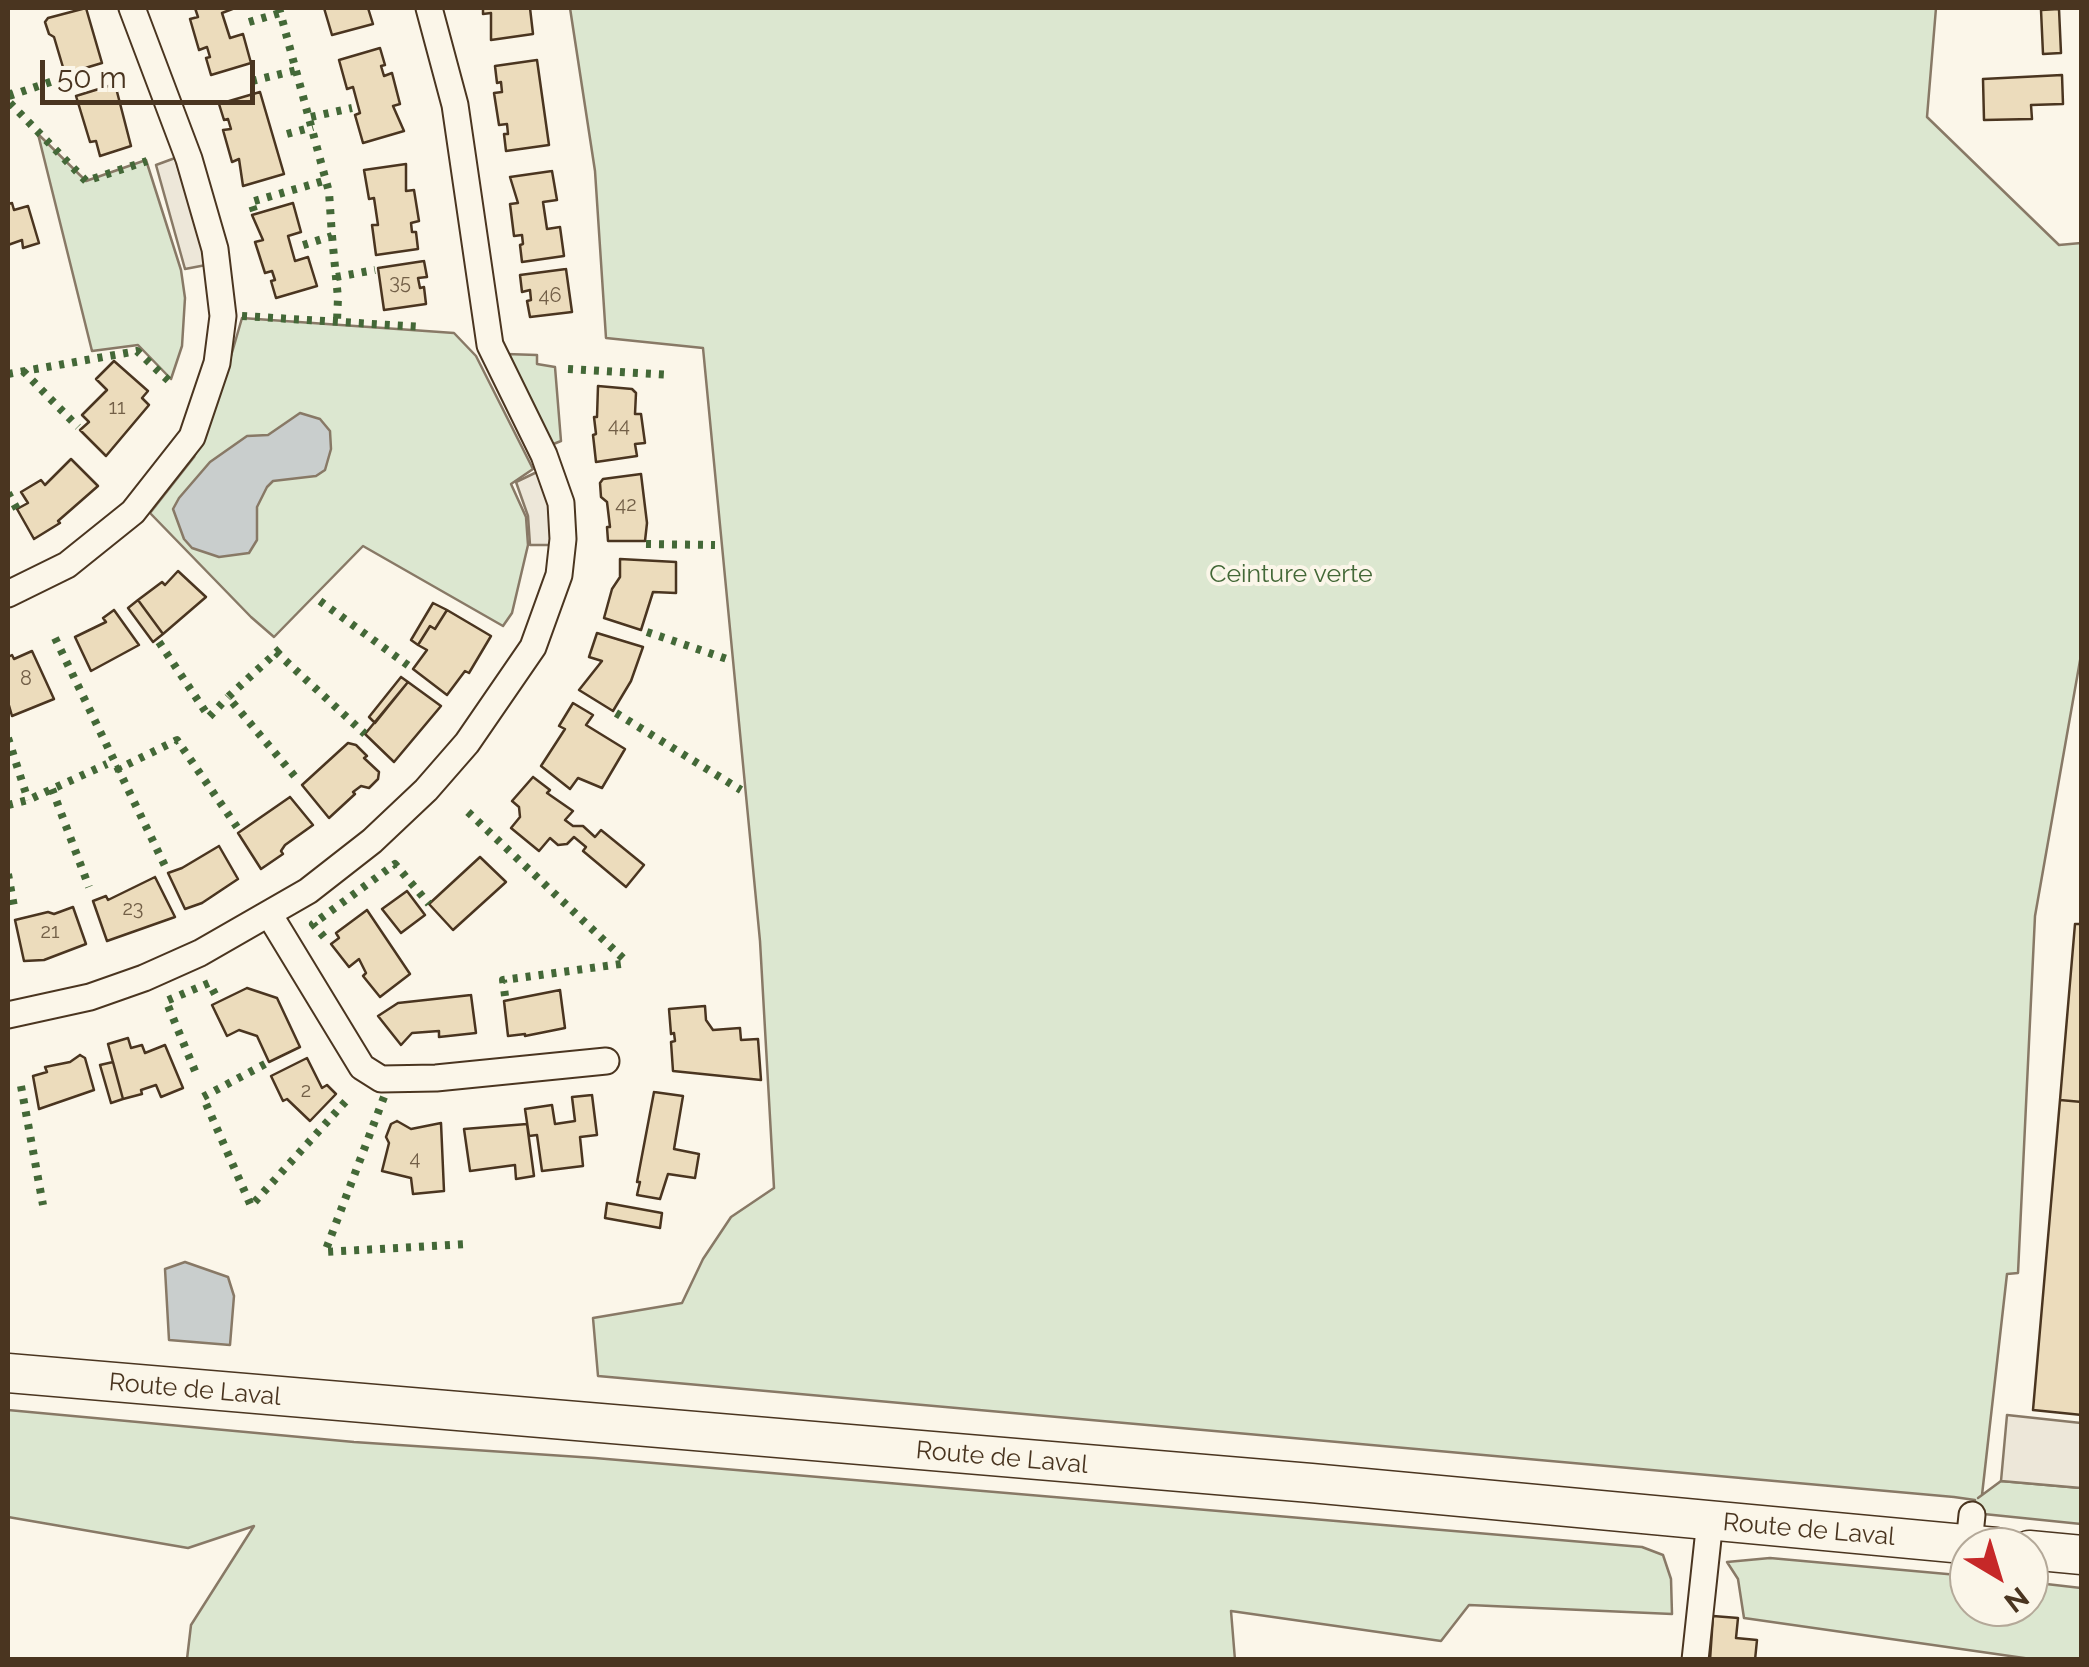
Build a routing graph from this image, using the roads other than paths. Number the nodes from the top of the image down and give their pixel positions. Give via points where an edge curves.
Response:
1 (132, 8) edge
2 (429, 8) edge
3 (8, 594) edge
4 (268, 914) junction
5 (8, 1015) edge
6 (606, 1062) dead end
7 (8, 1373) edge
8 (1710, 1520) junction
9 (1949, 1534) edge
10 (2049, 1552) edge
11 (2082, 1555) edge
12 (1695, 1660) edge

1 - 3 street via 215,249 222,316 218,363 192,437 133,512 67,565
2 - 4 street via 455,105 490,345 561,503 559,574 533,647 457,755 372,840
4 - 5 street via 144,978
4 - 6 street via 362,1067 380,1079
7 - 8 main road, Route de Laval
8 - 9 main road, Route de Laval
8 - 12 street
10 - 11 main road

